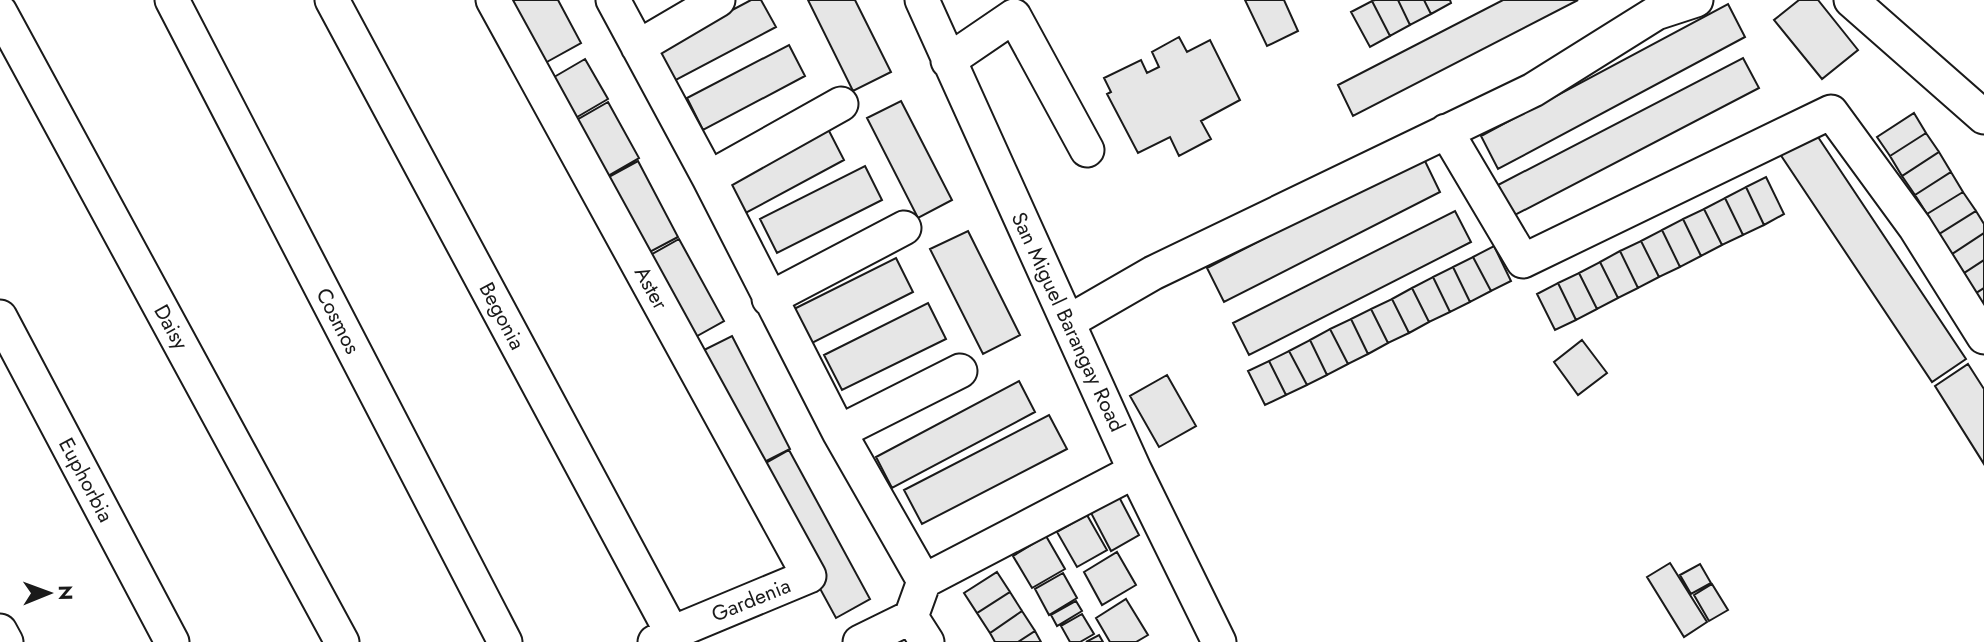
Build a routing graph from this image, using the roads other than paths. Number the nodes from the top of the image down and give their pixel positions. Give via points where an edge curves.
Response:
1 (172, 0) edge
2 (332, 0) edge
3 (493, 0) edge
4 (612, 0) edge
5 (718, 0) edge
6 (922, 0) edge
7 (1696, 0) edge
8 (1851, 0) edge
9 (1653, 7) edge
10 (1010, 8) edge
11 (0, 12) edge
12 (638, 47) junction
13 (947, 61) junction
14 (841, 104) dead end
15 (1984, 117) edge
16 (1446, 131) junction
17 (1087, 150) dead end
18 (709, 178) junction
19 (904, 228) dead end
20 (769, 299) junction
21 (0, 317) edge
22 (1068, 322) junction
23 (1984, 337) edge
24 (960, 371) dead end
25 (839, 432) junction
26 (1135, 471) junction
27 (809, 576) joint
28 (924, 580) junction
29 (919, 629) edge
30 (0, 631) edge
31 (663, 637) edge
32 (6, 642) edge
33 (172, 642) edge
34 (342, 642) edge
35 (505, 642) edge
36 (860, 642) edge
37 (1219, 642) edge

1 - 35 street, Cosmos
2 - 31 street, Begonia
3 - 27 street, Aster
4 - 12 street
5 - 12 street
6 - 13 street, San Miguel Barangay Road
7 - 9 street
8 - 15 street
9 - 16 street via 1533,90
10 - 13 street
10 - 17 street
11 - 34 street, Daisy
12 - 18 street
13 - 22 street, San Miguel Barangay Road
14 - 18 street
16 - 22 street via 1153,273
16 - 23 street via 1523,261 1832,112 1915,227
18 - 20 street
19 - 20 street
20 - 25 street
21 - 33 street, Euphorbia
22 - 26 street, San Miguel Barangay Road
24 - 25 street
25 - 28 street
26 - 28 street
26 - 37 street, San Miguel Barangay Road
27 - 31 street, Gardenia
28 - 29 street
29 - 36 street
30 - 32 street

